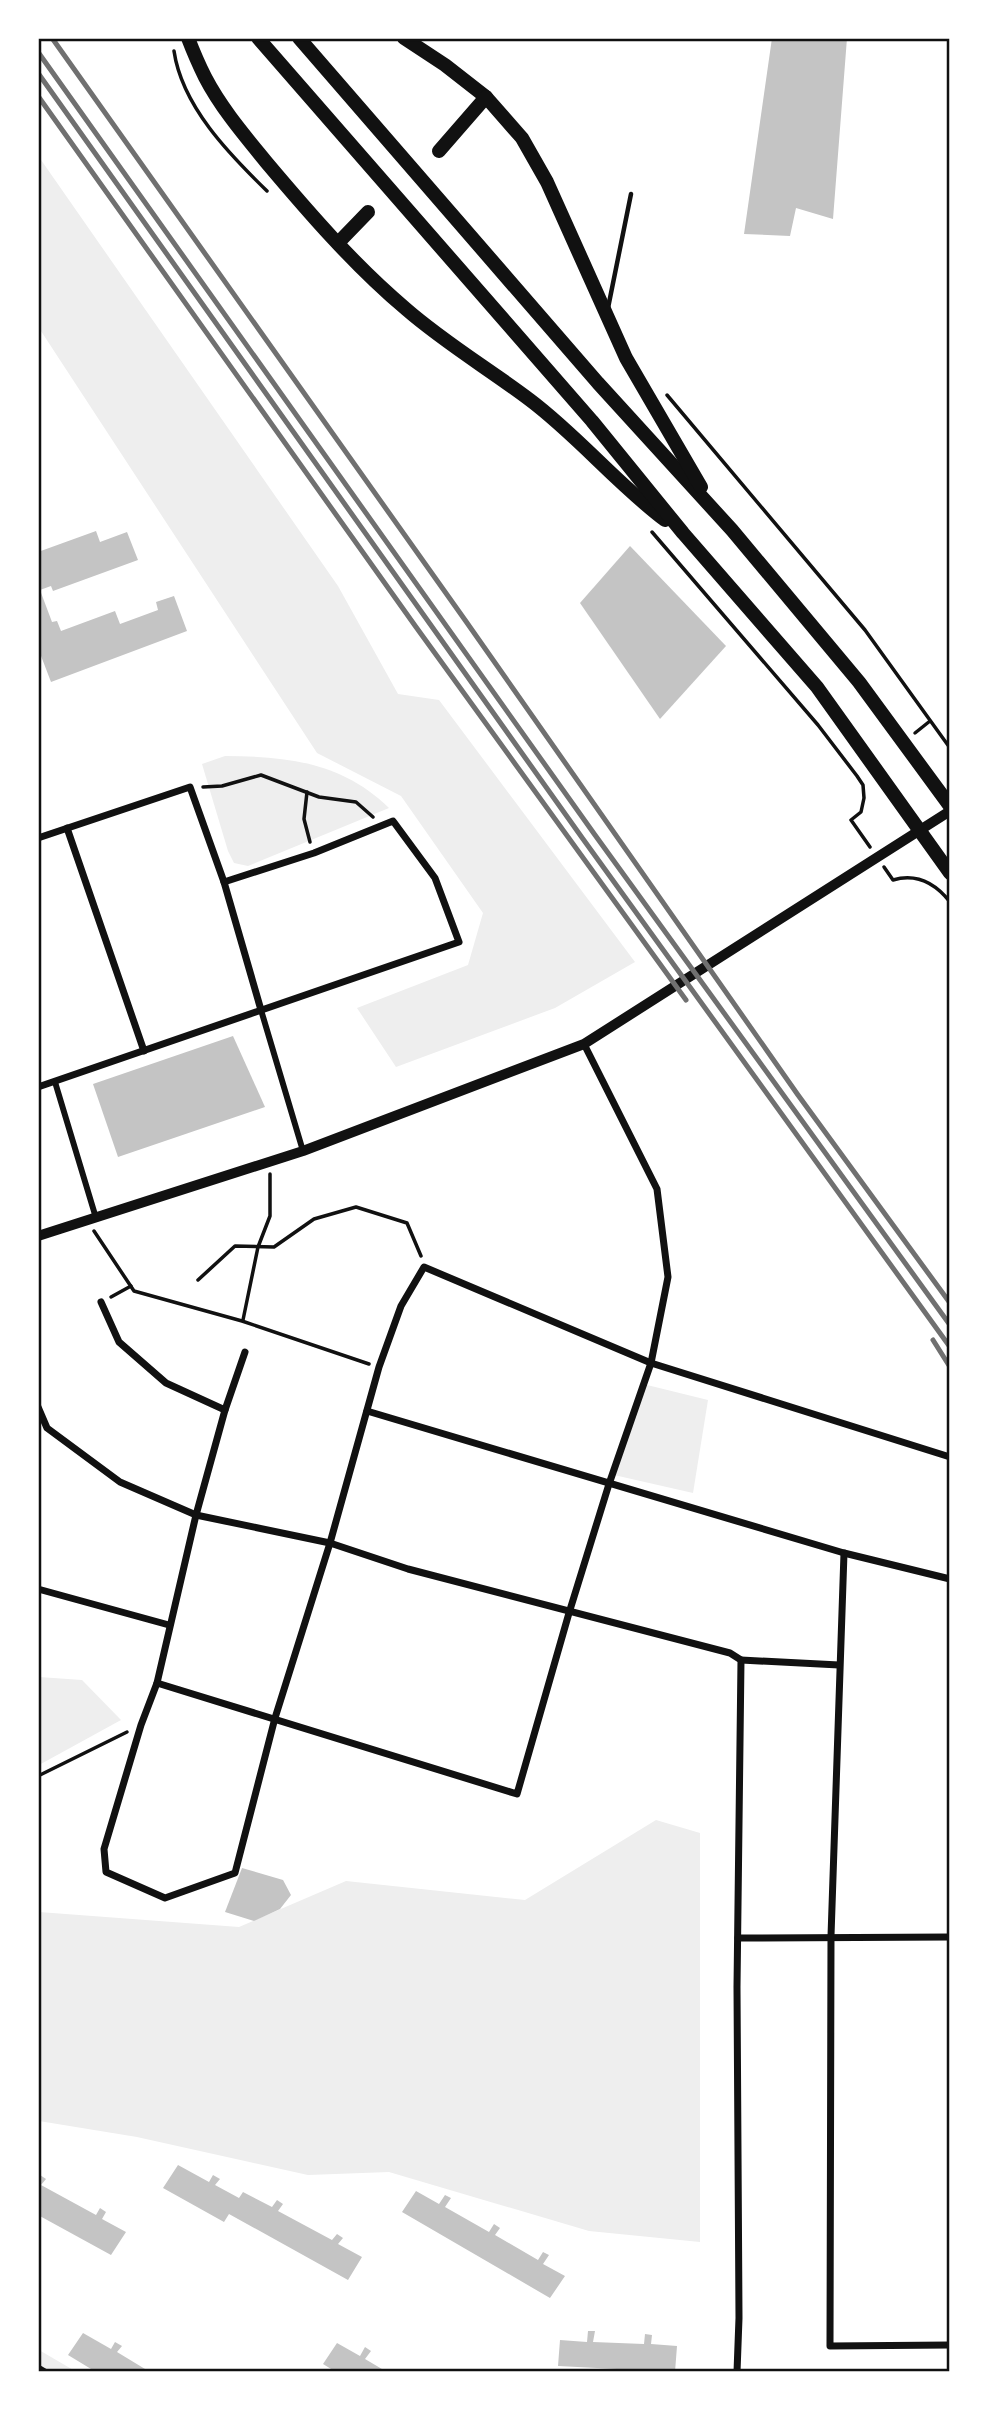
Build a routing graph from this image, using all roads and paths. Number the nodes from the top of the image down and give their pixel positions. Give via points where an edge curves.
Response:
1 (188, 38) edge
2 (258, 38) edge
3 (299, 38) edge
4 (408, 40) edge
5 (174, 51) dead end
6 (486, 97) junction
7 (439, 151) dead end
8 (271, 194) dead end
9 (631, 194) dead end
10 (368, 212) dead end
11 (338, 243) junction
12 (607, 316) junction
13 (661, 387) dead end
14 (714, 510) junction
15 (648, 528) dead end
16 (683, 533) junction
17 (950, 748) edge
18 (190, 787) junction
19 (307, 792) junction
20 (950, 808) edge
21 (851, 820) dead end
22 (382, 825) junction
23 (67, 828) junction
24 (918, 830) junction
25 (38, 838) edge
26 (314, 853) junction
27 (950, 873) edge
28 (893, 880) dead end
29 (224, 882) junction
30 (950, 902) edge
31 (261, 1010) junction
32 (584, 1044) junction
33 (144, 1051) junction
34 (55, 1082) junction
35 (38, 1087) edge
36 (303, 1151) junction
37 (271, 1161) junction
38 (91, 1219) junction
39 (38, 1236) edge
40 (258, 1248) junction
41 (424, 1267) junction
42 (198, 1280) dead end
43 (131, 1286) junction
44 (101, 1302) joint
45 (242, 1321) junction
46 (245, 1352) dead end
47 (651, 1363) junction
48 (379, 1367) junction
49 (38, 1407) edge
50 (225, 1410) junction
51 (367, 1412) junction
52 (950, 1457) edge
53 (608, 1485) junction
54 (196, 1515) junction
55 (330, 1543) junction
56 (844, 1553) junction
57 (950, 1580) edge
58 (38, 1589) edge
59 (569, 1613) junction
60 (169, 1625) junction
61 (741, 1660) junction
62 (839, 1665) junction
63 (157, 1683) junction
64 (275, 1718) junction
65 (141, 1725) junction
66 (38, 1776) edge
67 (831, 1936) junction
68 (950, 1937) edge
69 (738, 1938) junction
70 (950, 2345) edge
71 (38, 2366) edge
72 (48, 2371) edge
73 (737, 2371) edge

1 - 11 main road via 206,79 244,134
2 - 16 main road via 592,421
3 - 14 main road
4 - 6 main road
5 - 8 path via 202,116
6 - 7 main road
6 - 12 main road via 522,138 547,182
9 - 12 lane
10 - 11 main road
11 - 16 main road via 405,308 531,401 645,505
12 - 14 main road via 626,358
13 - 17 path via 865,630
14 - 20 main road via 859,682
15 - 21 path via 857,776 864,798 861,812
16 - 24 main road via 817,687
18 - 19 path via 222,786 261,775
18 - 23 street
18 - 29 street
19 - 22 path via 356,803
19 - 26 path via 304,819
20 - 24 street
22 - 26 street
22 - 31 street via 393,821 435,877 459,942
23 - 25 street
23 - 33 street
24 - 27 main road
24 - 32 street
26 - 29 street
28 - 30 path via 924,880
29 - 31 street
31 - 33 street
31 - 36 street
32 - 36 street
32 - 47 street via 657,1189 668,1277
33 - 34 street
34 - 35 street
34 - 38 street
36 - 37 street
37 - 38 street
37 - 40 path via 270,1216
38 - 39 street
38 - 43 path
40 - 41 path via 274,1247 314,1219 356,1207 407,1223
40 - 42 path via 236,1246
40 - 45 path
41 - 47 street
41 - 48 street via 401,1306
43 - 44 path
43 - 45 path via 134,1291
44 - 50 street via 119,1342 138,1359 166,1383
45 - 48 path
46 - 50 street
47 - 52 street
47 - 53 street
48 - 51 street
49 - 54 street via 47,1428 120,1482
50 - 54 street
51 - 53 street
51 - 55 street
53 - 56 street
53 - 59 street
54 - 55 street
54 - 60 street
55 - 59 street
55 - 64 street
56 - 57 street
56 - 62 street
58 - 60 street
59 - 61 street via 730,1653
59 - 64 street via 517,1794
60 - 63 street
61 - 62 street
61 - 69 street
62 - 67 street
63 - 64 street
63 - 65 street
64 - 65 street via 234,1872 165,1898 106,1872 104,1849
65 - 66 path
67 - 68 street
67 - 69 street
67 - 70 street via 830,2346
69 - 73 street
71 - 72 path

